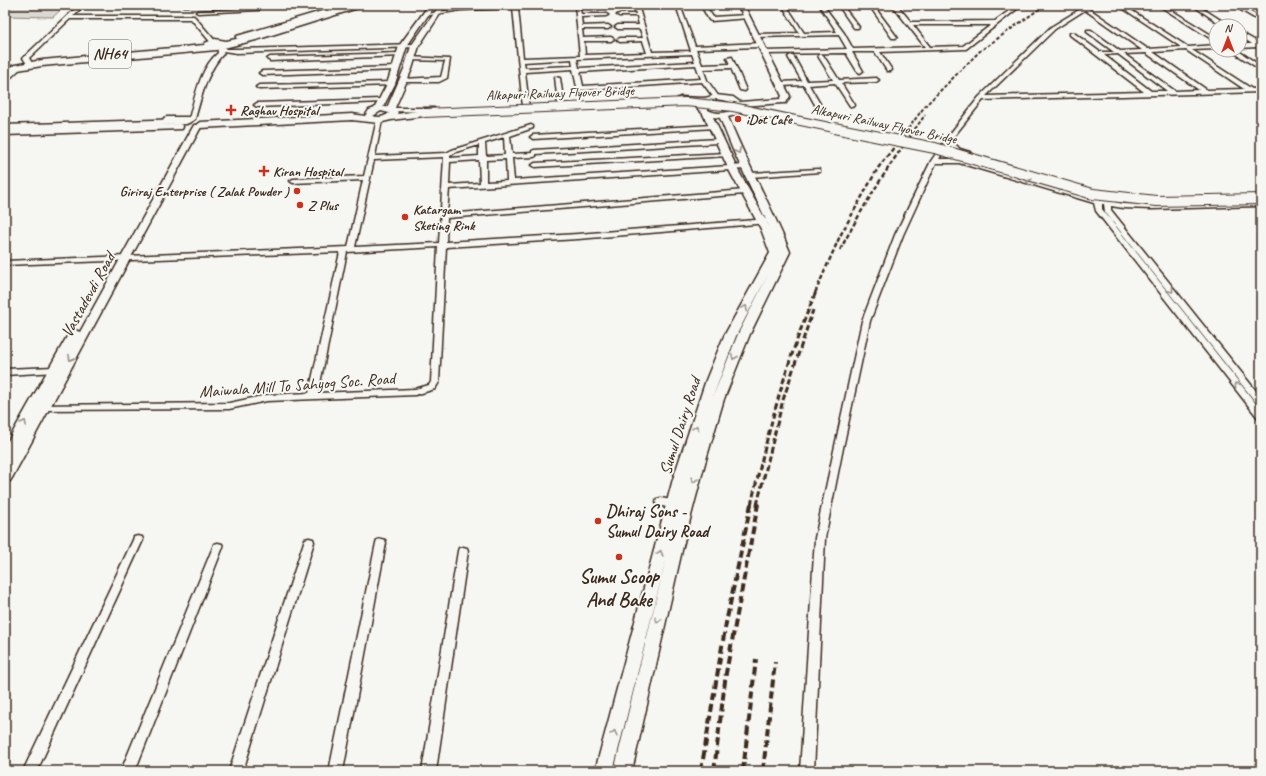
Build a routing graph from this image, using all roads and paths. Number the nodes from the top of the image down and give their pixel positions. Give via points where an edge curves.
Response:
1 (82, 5) edge
2 (184, 5) edge
3 (206, 5) edge
4 (341, 5) edge
5 (349, 5) edge
6 (358, 5) edge
7 (543, 5) edge
8 (577, 5) edge
9 (636, 5) edge
10 (678, 5) edge
11 (737, 5) edge
12 (784, 5) edge
13 (821, 5) edge
14 (840, 5) edge
15 (871, 5) edge
16 (894, 5) edge
17 (1020, 5) edge
18 (1120, 5) edge
19 (1160, 5) edge
20 (1194, 5) edge
21 (1234, 5) edge
22 (431, 6) edge
23 (515, 6) edge
24 (1088, 7) edge
25 (257, 9) dead end
26 (440, 9) edge
27 (198, 12) junction
28 (424, 15) junction
29 (606, 15) dead end
30 (619, 15) dead end
31 (639, 15) junction
32 (578, 16) junction
33 (192, 17) junction
34 (70, 18) junction
35 (743, 18) junction
36 (1214, 18) edge
37 (1261, 20) edge
38 (997, 22) junction
39 (909, 24) junction
40 (608, 27) dead end
41 (618, 27) dead end
42 (642, 27) junction
43 (856, 27) dead end
44 (579, 28) junction
45 (1089, 31) dead end
46 (841, 33) junction
47 (802, 34) junction
48 (1072, 34) dead end
49 (1208, 35) edge
50 (757, 36) junction
51 (894, 38) dead end
52 (646, 39) junction
53 (1248, 39) edge
54 (240, 40) junction
55 (581, 40) junction
56 (611, 40) dead end
57 (620, 40) dead end
58 (216, 46) junction
59 (403, 46) junction
60 (415, 46) junction
61 (757, 46) junction
62 (1248, 46) edge
63 (1260, 46) edge
64 (1208, 48) edge
65 (929, 49) junction
66 (1187, 49) junction
67 (693, 50) junction
68 (876, 50) junction
69 (850, 51) junction
70 (1149, 51) junction
71 (765, 53) junction
72 (1120, 53) junction
73 (650, 54) junction
74 (1099, 54) junction
75 (400, 55) junction
76 (821, 56) dead end
77 (791, 57) dead end
78 (412, 58) junction
79 (574, 58) junction
80 (583, 58) junction
81 (730, 58) dead end
82 (1245, 58) edge
83 (270, 59) dead end
84 (521, 60) junction
85 (28, 63) junction
86 (698, 65) junction
87 (733, 66) junction
88 (9, 68) edge
89 (576, 68) junction
90 (1261, 68) edge
91 (395, 70) junction
92 (522, 70) junction
93 (889, 70) dead end
94 (860, 71) dead end
95 (262, 73) dead end
96 (557, 78) dead end
97 (704, 80) junction
98 (876, 80) dead end
99 (5, 81) edge
100 (403, 81) junction
101 (836, 82) junction
102 (807, 83) junction
103 (391, 84) junction
104 (781, 84) junction
105 (259, 87) dead end
106 (743, 90) dead end
107 (1250, 90) junction
108 (1261, 90) edge
109 (1206, 92) junction
110 (1174, 93) junction
111 (1151, 94) junction
112 (716, 98) junction
113 (981, 98) junction
114 (381, 100) junction
115 (736, 102) junction
116 (257, 105) dead end
117 (561, 105) junction
118 (852, 105) dead end
119 (703, 106) junction
120 (526, 107) junction
121 (820, 108) dead end
122 (383, 114) junction
123 (723, 115) junction
124 (192, 123) junction
125 (5, 127) edge
126 (713, 127) junction
127 (5, 132) edge
128 (507, 135) junction
129 (533, 137) junction
130 (948, 140) junction
131 (718, 141) junction
132 (482, 142) junction
133 (534, 154) junction
134 (726, 155) junction
135 (509, 157) junction
136 (371, 158) junction
137 (446, 158) junction
138 (483, 158) junction
139 (934, 161) junction
140 (743, 170) junction
141 (818, 171) dead end
142 (536, 173) junction
143 (366, 178) junction
144 (293, 180) dead end
145 (511, 183) junction
146 (483, 185) junction
147 (446, 187) junction
148 (745, 192) junction
149 (1101, 192) junction
150 (1261, 195) edge
151 (1261, 199) edge
152 (1097, 201) junction
153 (1106, 203) junction
154 (1261, 204) edge
155 (444, 216) junction
156 (767, 222) junction
157 (442, 245) junction
158 (347, 250) junction
159 (122, 259) junction
160 (5, 263) edge
161 (54, 370) junction
162 (5, 372) edge
163 (312, 396) junction
164 (1261, 403) edge
165 (38, 408) junction
166 (1261, 416) edge
167 (5, 457) edge
168 (5, 478) edge
169 (674, 504) junction
170 (138, 540) dead end
171 (309, 542) dead end
172 (381, 543) dead end
173 (218, 547) dead end
174 (463, 552) dead end
175 (30, 771) edge
176 (128, 771) edge
177 (236, 771) edge
178 (336, 771) edge
179 (429, 771) edge
180 (604, 771) edge
181 (623, 771) edge
182 (807, 771) edge

1 - 34 street
2 - 3 street
3 - 27 street
4 - 54 highway, NH64
5 - 54 main road
6 - 54 highway, NH64
7 - 23 street
8 - 32 street
9 - 31 street
10 - 67 street
11 - 35 street
11 - 35 street via 704,7 711,19
12 - 47 street
13 - 46 street
14 - 43 street
15 - 51 street
16 - 39 street
17 - 38 street
18 - 66 street
19 - 49 street
20 - 36 street
21 - 37 street
22 - 26 street
22 - 28 street
23 - 26 street
23 - 84 street
24 - 70 street
24 - 113 street via 1053,28
25 - 27 street
26 - 28 street
26 - 60 street
27 - 33 street
28 - 59 street
29 - 32 street
30 - 31 street
31 - 42 street
32 - 44 street
33 - 34 street
33 - 58 street
34 - 85 street via 26,58
35 - 50 street
35 - 61 street
38 - 39 street
38 - 65 street via 964,48
39 - 65 street
40 - 44 street
41 - 42 street
42 - 52 street
44 - 55 street
45 - 72 street
46 - 47 street
46 - 69 street
47 - 50 street
48 - 74 street
50 - 61 street
52 - 57 street
52 - 73 street
53 - 63 street
54 - 58 highway, NH64
55 - 56 street
55 - 80 street
58 - 59 street via 236,51
58 - 85 highway, NH64
58 - 88 highway, NH64
58 - 124 street, Vastadevdi Road
59 - 60 street
59 - 75 street
60 - 78 street
61 - 67 street
61 - 71 street
61 - 115 street via 777,94
62 - 63 street
64 - 66 street
65 - 68 street
66 - 70 street
66 - 107 street
67 - 73 street
67 - 86 street
68 - 69 street
68 - 93 street
69 - 71 street
69 - 94 street
70 - 72 street
70 - 109 street
71 - 104 street
72 - 74 street
72 - 110 street
73 - 80 street
74 - 111 street
75 - 83 street
75 - 91 street
76 - 101 street
77 - 102 street
78 - 100 street
78 - 100 street via 448,60 444,78
79 - 80 street
79 - 84 street
79 - 89 street
81 - 87 street
82 - 90 street
84 - 92 street
85 - 88 highway, NH64
86 - 87 street
86 - 89 street
86 - 97 street
87 - 106 street
88 - 99 street
89 - 92 street
89 - 97 street via 582,88
91 - 95 street
91 - 103 street
92 - 120 street
96 - 117 street
97 - 112 street
98 - 101 street
100 - 122 street
101 - 102 street
101 - 118 street
102 - 104 street
102 - 121 street
103 - 105 street
103 - 114 street
104 - 115 street via 786,96 783,101
107 - 108 street
107 - 109 street
109 - 110 street
110 - 111 street
111 - 113 street
112 - 115 street
112 - 119 street
113 - 130 street
114 - 116 street
114 - 122 street
115 - 123 street via 740,109
117 - 119 street via 687,98
117 - 120 street
119 - 122 street
119 - 123 street
119 - 126 street
120 - 122 street
122 - 124 main road, Alkapuri Railway Flyover Bridge
122 - 136 street
122 - 151 main road, Alkapuri Railway Flyover Bridge, bridge via 669,102 710,104 934,148 1093,194 1119,199 1171,202
123 -> 140 street
124 - 125 main road
124 - 125 highway
124 - 127 main road
124 - 159 street, Vastadevdi Road
126 - 129 street
126 - 131 street
128 - 129 street via 531,126
128 - 132 street
128 - 135 street
129 - 133 street
130 - 139 street
130 - 149 street via 958,150
131 - 133 street
131 - 134 street
132 - 137 street via 454,151
132 - 138 street
133 - 135 street
133 - 142 street
134 - 140 street
134 - 142 street
135 - 138 street
135 - 145 street
136 - 137 street
136 - 143 street
137 - 138 street
137 - 147 street
138 - 146 street
152 -> 139 street via 959,161
139 - 182 street via 899,235 866,321 838,448 820,538
140 - 141 street
140 - 142 street
140 - 148 street
140 - 156 street
142 - 145 street
143 - 144 street
143 - 158 street
145 - 146 street
146 - 147 street
147 - 155 street
148 - 155 street
148 - 156 street
149 - 150 street via 1141,198
149 - 152 street
149 - 153 street
152 - 153 street
166 -> 152 street via 1099,209
153 - 154 street via 1152,207
153 -> 164 street via 1108,210
155 - 157 street
156 - 157 street
156 - 169 street via 785,252 744,334
157 - 158 street
157 - 163 street, Maiwala Mill To Sahyog Soc. Road via 435,382 432,387 415,392
158 - 159 street
158 - 163 street
159 - 160 street
159 - 161 street, Vastadevdi Road
159 -> 165 street, Vastadevdi Road
161 - 162 street
161 - 165 street, Vastadevdi Road
163 - 165 street, Maiwala Mill To Sahyog Soc. Road via 267,398 229,406
167 -> 165 street, Vastadevdi Road
165 - 168 street, Vastadevdi Road
180 -> 169 street
169 -> 181 street
170 - 175 street
171 - 177 street
172 - 178 street
173 - 176 street
174 - 179 street

